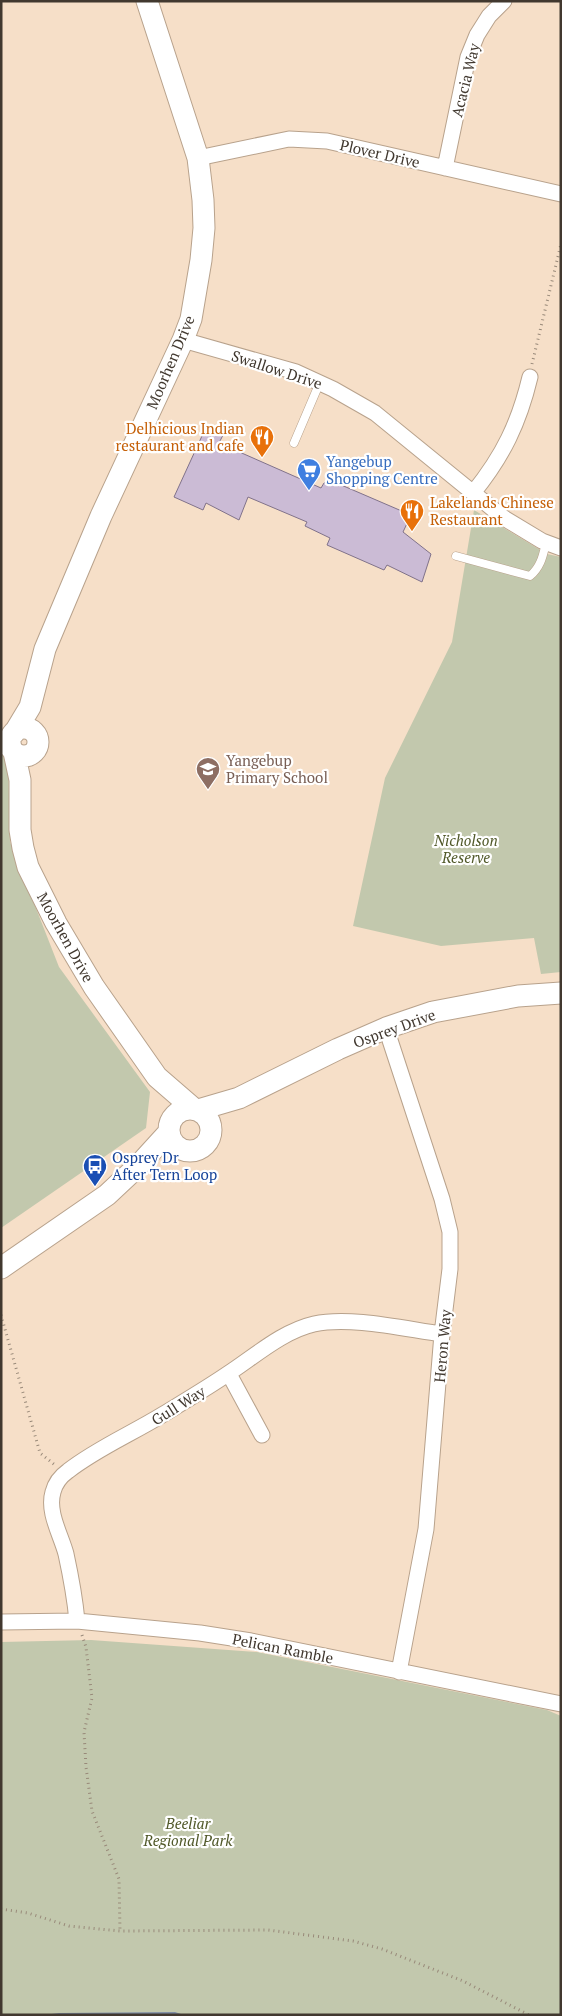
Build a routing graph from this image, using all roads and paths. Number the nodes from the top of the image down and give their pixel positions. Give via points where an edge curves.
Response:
1 (147, 1) edge
2 (504, 1) edge
3 (198, 158) junction
4 (445, 168) junction
5 (561, 194) edge
6 (561, 244) edge
7 (182, 340) junction
8 (530, 377) joint
9 (320, 382) junction
10 (294, 443) dead end
11 (474, 493) junction
12 (546, 543) junction
13 (561, 548) edge
14 (456, 556) dead end
15 (15, 742) edge
16 (561, 993) edge
17 (386, 1028) junction
18 (156, 1077) junction
19 (239, 1098) junction
20 (196, 1110) junction
21 (169, 1128) junction
22 (211, 1132) junction
23 (185, 1151) junction
24 (138, 1166) junction
25 (1, 1268) edge
26 (1, 1315) edge
27 (442, 1334) junction
28 (229, 1374) junction
29 (262, 1435) dead end
30 (66, 1472) junction
31 (78, 1621) junction
32 (1, 1622) edge
33 (399, 1672) junction
34 (561, 1704) edge
35 (1, 1909) edge
36 (120, 1931) junction
37 (529, 2015) edge

1 - 3 street, Moorhen Drive
2 - 4 street, Acacia Way via 489,16 468,57
3 - 4 street, Plover Drive via 290,139 309,139 327,140
3 - 7 street, Moorhen Drive via 204,228 191,319
4 - 5 street, Plover Drive
6 - 8 path
7 - 9 street, Swallow Drive via 296,372
7 - 15 street, Moorhen Drive via 61,611 37,674 30,708
8 - 11 street via 516,425 495,466
9 - 10 lane
9 - 11 street, Swallow Drive via 375,413
11 - 12 street, Swallow Drive via 504,518
12 - 13 street, Swallow Drive
12 - 14 lane via 541,563 530,576
15 - 18 street, Moorhen Drive via 20,780 20,830 28,867 94,987
16 - 17 street, Osprey Drive via 480,1002 433,1012
17 - 19 street, Osprey Drive
17 - 27 street, Heron Way via 450,1232 450,1269
18 - 20 street, Moorhen Drive
18 - 21 street, Moorhen Drive
19 - 20 street, Osprey Drive
19 - 22 street, Osprey Drive
20 - 21 street via 179,1112
20 - 22 street via 208,1119
21 - 23 street via 174,1144
21 - 24 street
22 - 23 street via 202,1148
23 - 24 street
24 - 25 street via 107,1195
26 - 30 path via 40,1453
27 - 28 street, Gull Way via 361,1323 313,1324 293,1332
27 - 33 street, Heron Way via 426,1529
28 - 29 street
28 - 30 street, Gull Way
30 - 31 street, Gull Way via 52,1493 52,1510 68,1561
31 - 32 street, Pelican Ramble
31 - 33 street, Pelican Ramble via 200,1633
31 - 36 path via 86,1647 92,1698 84,1732 86,1767 92,1811 119,1879
33 - 34 street, Pelican Ramble
35 - 36 path via 28,1913 69,1926
36 - 37 path via 268,1930 353,1941 463,1981

